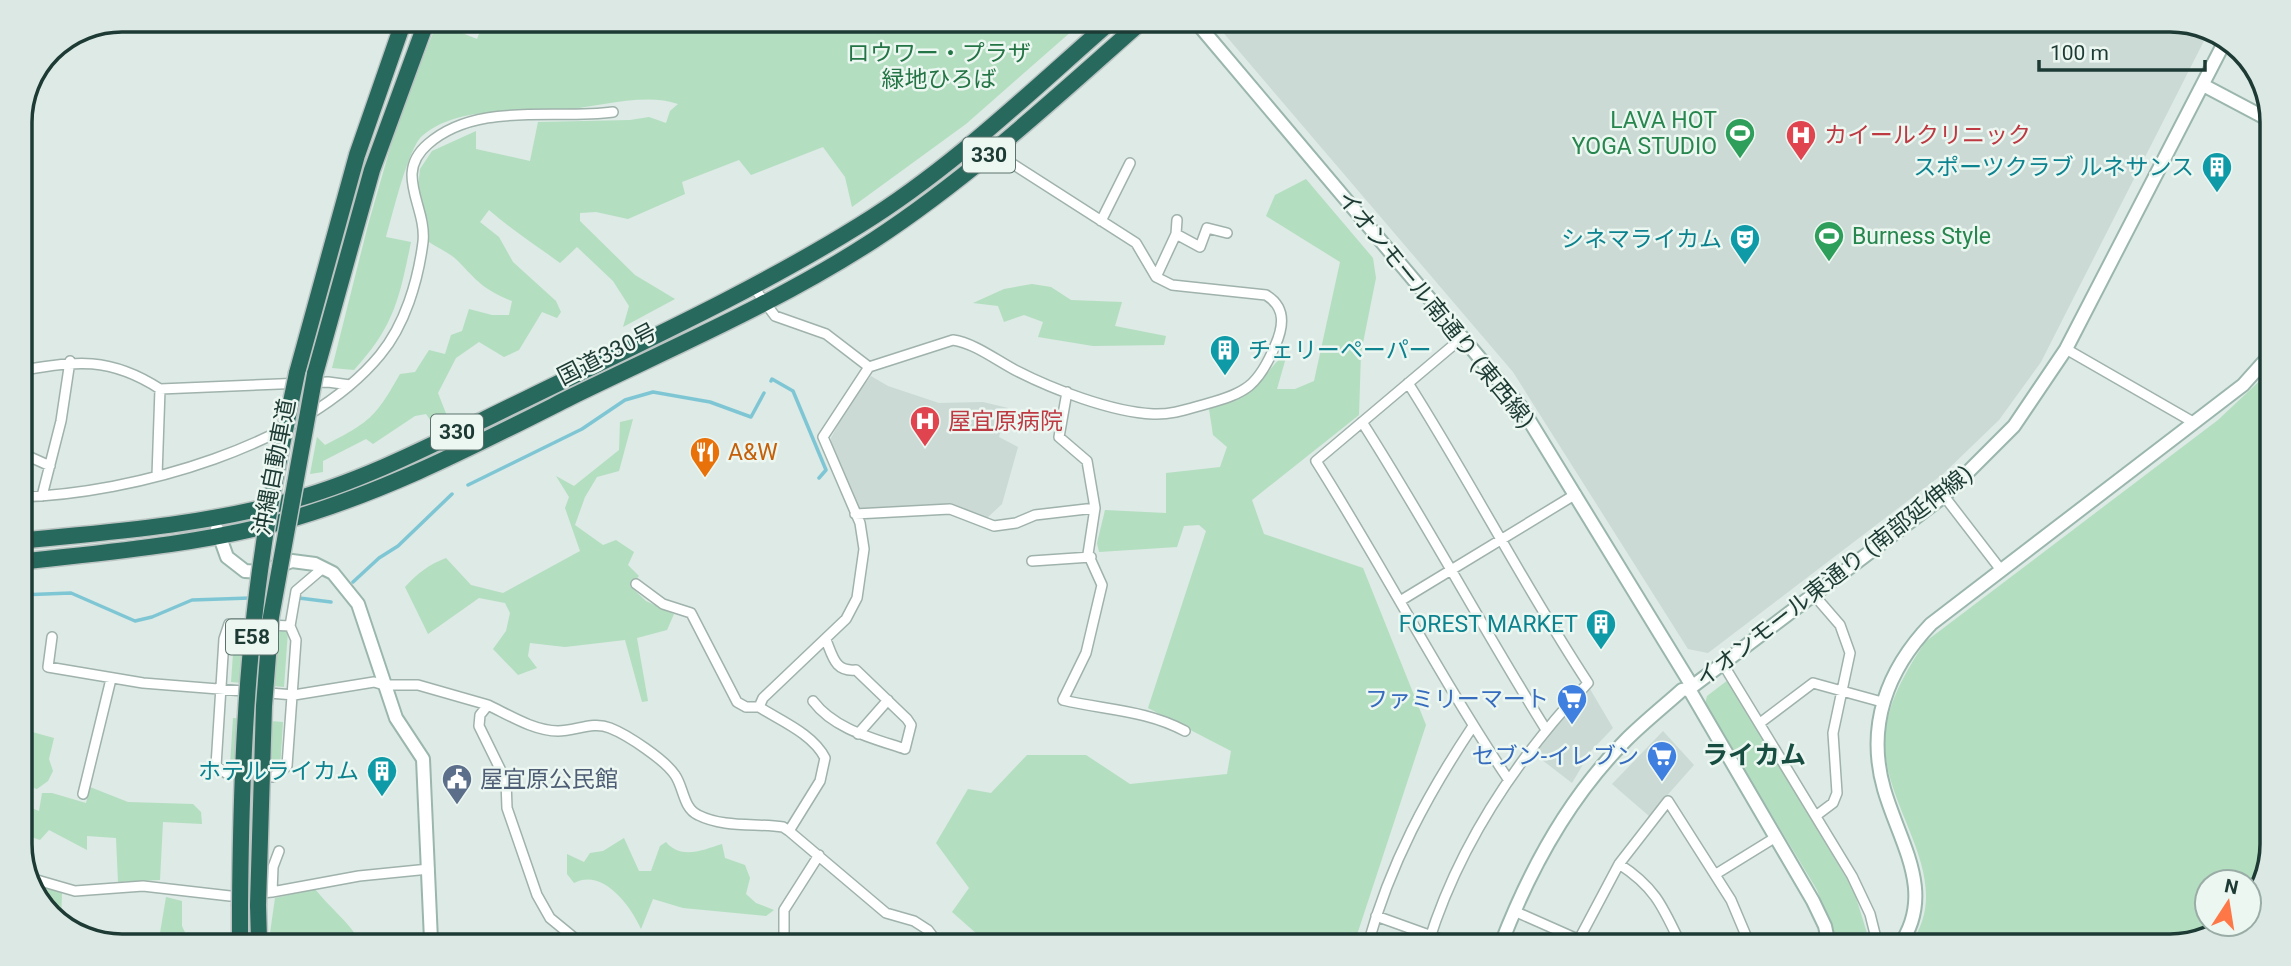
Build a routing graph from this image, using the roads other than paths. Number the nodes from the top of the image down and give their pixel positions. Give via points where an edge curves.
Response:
1 (400, 31) edge
2 (423, 31) edge
3 (1100, 31) edge
4 (1131, 31) edge
5 (1204, 31) edge
6 (2221, 48) edge
7 (2203, 85) junction
8 (613, 113) dead end
9 (2259, 114) edge
10 (994, 152) junction
11 (1130, 163) dead end
12 (1177, 220) dead end
13 (1101, 221) junction
14 (1227, 233) dead end
15 (1176, 234) junction
16 (1156, 277) junction
17 (752, 285) junction
18 (762, 302) junction
19 (1463, 337) junction
20 (2066, 349) junction
21 (70, 361) junction
22 (2259, 366) edge
23 (869, 367) junction
24 (32, 368) edge
25 (1408, 383) junction
26 (350, 384) junction
27 (160, 389) junction
28 (1067, 392) junction
29 (1362, 422) junction
30 (2193, 422) junction
31 (32, 458) edge
32 (50, 466) junction
33 (157, 477) junction
34 (1576, 494) junction
35 (32, 496) edge
36 (42, 496) junction
37 (1944, 496) junction
38 (1095, 508) junction
39 (855, 514) junction
40 (215, 518) junction
41 (219, 536) junction
42 (32, 539) edge
43 (1501, 539) junction
44 (1091, 557) junction
45 (32, 560) edge
46 (1032, 561) dead end
47 (323, 568) junction
48 (1450, 570) junction
49 (2001, 570) junction
50 (636, 584) dead end
51 (1814, 595) junction
52 (1400, 601) junction
53 (290, 626) junction
54 (52, 637) dead end
55 (826, 640) junction
56 (1723, 664) junction
57 (111, 679) junction
58 (384, 685) junction
59 (1690, 687) junction
60 (220, 690) junction
61 (1840, 691) junction
62 (294, 695) junction
63 (888, 700) junction
64 (813, 701) dead end
65 (1882, 702) junction
66 (488, 705) junction
67 (759, 707) junction
68 (1759, 723) junction
69 (1473, 726) junction
70 (1545, 728) junction
71 (1185, 731) dead end
72 (858, 734) junction
73 (1508, 779) junction
74 (83, 794) dead end
75 (1817, 815) junction
76 (789, 831) junction
77 (1776, 837) junction
78 (279, 850) dead end
79 (819, 855) junction
80 (1619, 864) junction
81 (429, 869) junction
82 (1716, 874) junction
83 (39, 881) edge
84 (272, 892) junction
85 (1514, 911) junction
86 (1376, 916) junction
87 (240, 934) edge
88 (259, 934) edge
89 (432, 934) edge
90 (569, 934) edge
91 (784, 934) edge
92 (931, 934) edge
93 (1371, 934) edge
94 (1416, 934) edge
95 (1432, 934) edge
96 (1505, 934) edge
97 (1561, 934) edge
98 (1581, 934) edge
99 (1675, 934) edge
100 (1745, 934) edge
101 (1826, 934) edge
102 (1874, 934) edge
103 (1905, 934) edge

1 - 87 highway, 沖縄自動車道 / E58, bridge via 357,155 297,373 277,469 254,612 242,777
2 - 88 highway, 沖縄自動車道 / E58, bridge via 372,170 315,374 271,617 263,719
3 - 17 highway, 国道330号 / 330 via 918,185 862,224
4 - 10 highway, 国道330号 / 330
5 - 19 street, イオンモール南通り (東西線)
6 - 7 street, イオンモール東通り (南部延伸線)
7 - 9 street
7 - 20 street, イオンモール東通り (南部延伸線)
8 - 26 street via 477,120 428,144 415,160 410,177 423,241 410,298 380,355
10 - 13 street
10 - 18 highway, 国道330号 / 330 via 872,241
11 - 13 street
12 - 15 street
13 - 16 street via 1136,243
14 - 15 street via 1207,228 1200,247
15 - 16 street
16 - 28 street via 1172,285 1266,295 1278,304 1282,312 1277,342 1253,386 1179,412 1153,414
17 - 18 street
17 - 40 highway, 国道330号 / 330 via 371,472 283,503
18 - 23 street via 775,316 826,334
18 - 41 highway, 国道330号 / 330 via 445,460 315,512
19 - 25 street
19 - 34 street, イオンモール南通り (東西線) via 1521,407
20 - 30 street
20 - 37 street, イオンモール東通り (南部延伸線) via 2014,426
21 - 24 street
21 - 27 street via 116,366
21 - 32 street
22 - 30 street
23 - 28 street via 953,340
23 - 39 street via 823,438
25 - 29 street
25 - 43 street
26 - 27 street
26 - 33 street via 268,438
27 - 33 street
28 - 38 street via 1059,437 1087,461
29 - 48 street
29 - 52 street via 1315,461
30 - 49 street
31 - 32 street
32 - 36 street
33 - 36 street via 104,490
34 - 43 street
34 - 59 street, イオンモール南通り (東西線)
35 - 36 street
37 - 49 street
37 - 51 street, イオンモール東通り (南部延伸線)
38 - 39 street via 1035,514 993,526 950,509
38 - 44 street
39 - 55 street via 864,549 857,598 846,619
40 - 41 street
40 - 42 highway, 国道330号 / 330
41 - 45 highway, 国道330号 / 330
41 - 47 street via 227,557 246,571 261,572 292,561
43 - 48 street
43 - 70 street via 1588,683
44 - 46 street
44 - 71 street via 1101,585 1086,653 1063,700 1138,712
47 - 53 street via 296,591
47 - 58 street via 343,583 358,604
48 - 52 street
48 - 70 street
49 - 65 street via 1914,642
50 - 67 street via 663,604 691,613 737,702
51 - 56 street, イオンモール東通り (南部延伸線)
51 - 61 street via 1831,612 1849,646
52 - 69 street
53 - 60 street via 229,624
53 - 62 street via 296,640
54 - 57 street via 48,667
55 - 63 street via 840,669 856,670
55 - 67 street via 763,698
56 - 59 street, イオンモール東通り (南部延伸線)
56 - 68 street
57 - 60 street
57 - 74 street
58 - 62 street via 374,681
58 - 66 street via 431,687
58 - 81 street via 396,718 423,759
59 - 77 street, イオンモール南通り (東西線)
59 - 85 street, イオンモール東通り (南部延伸線) via 1607,762 1546,847
60 - 62 street
60 - 62 street via 216,766 226,773 273,777 287,766
61 - 65 street
61 - 68 street via 1813,683
61 - 75 street via 1833,733 1838,793
63 - 72 street
63 - 72 street via 911,725 905,749
64 - 72 street
65 - 103 street via 1876,742 1879,769 1917,889 1913,918
66 - 76 street via 557,731 600,724 612,728 674,772 687,807 696,815
66 - 90 street via 479,726 506,782 507,808 537,895 550,918
67 - 76 street via 804,735 825,758 820,781
68 - 75 street
69 - 73 street
69 - 86 street via 1416,819
70 - 73 street
73 - 95 street via 1458,867
75 - 102 street via 1862,895
76 - 79 street
77 - 82 street
77 - 101 street, イオンモール南通り (東西線) via 1820,914
78 - 84 street
79 - 91 street via 784,910
79 - 92 street via 886,913 914,921
80 - 82 street via 1668,801
80 - 98 street
80 - 99 street via 1654,893
81 - 84 street
81 - 89 street
82 - 100 street
83 - 84 street via 75,891 143,886 230,896
85 - 96 street, イオンモール東通り (南部延伸線)
85 - 97 street
86 - 93 street
86 - 94 street

